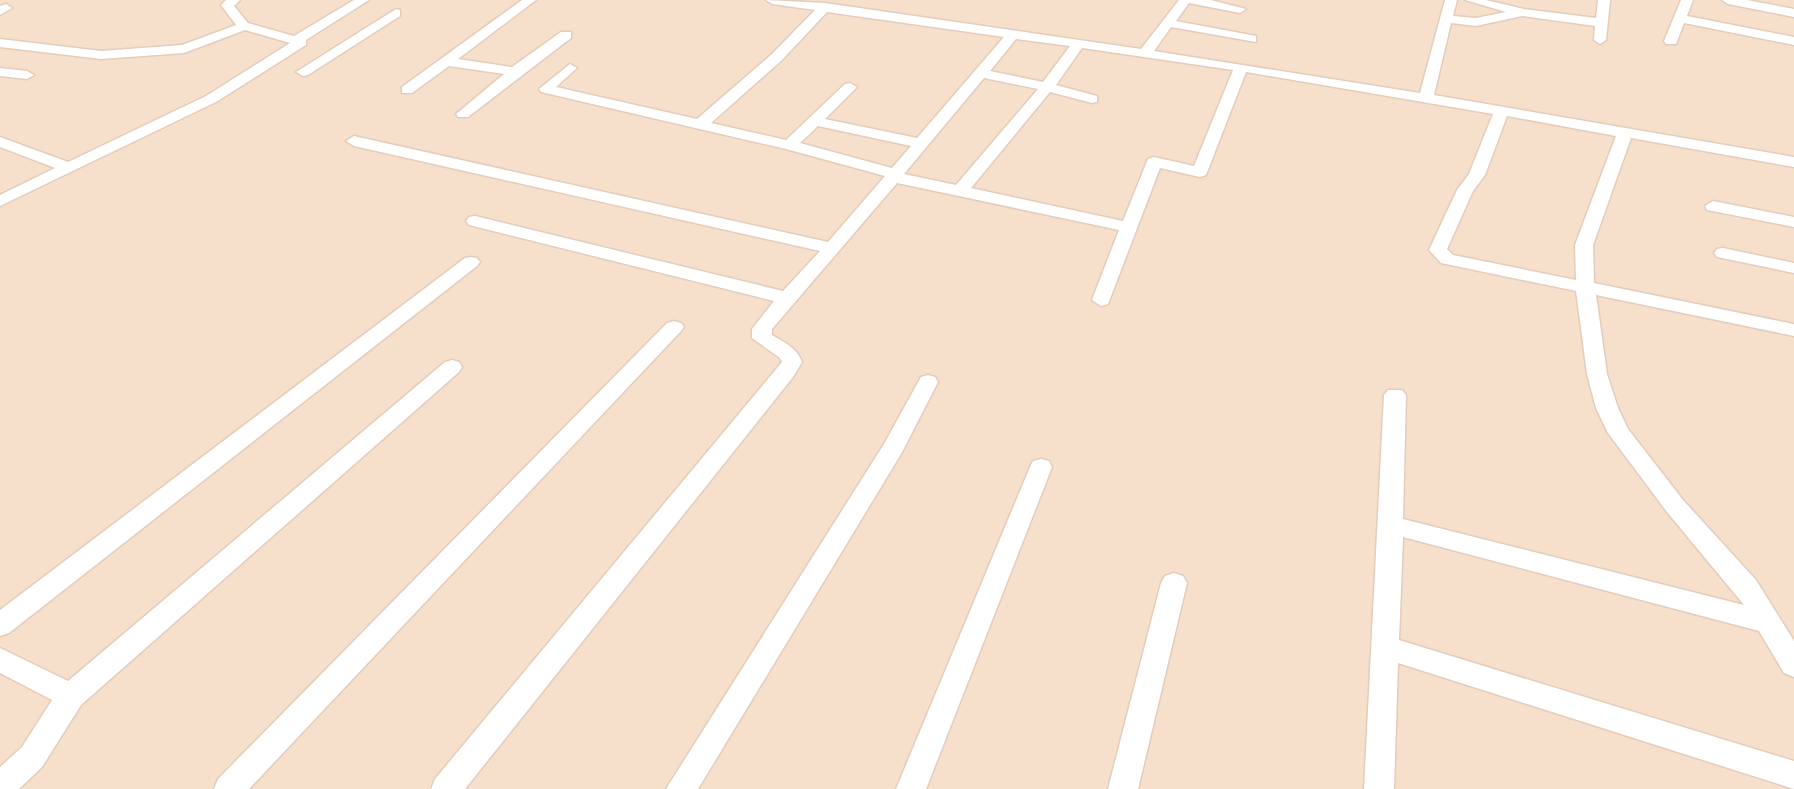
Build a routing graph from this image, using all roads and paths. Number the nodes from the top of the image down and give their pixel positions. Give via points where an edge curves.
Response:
1 (234, 0) edge
2 (363, 0) edge
3 (530, 0) edge
4 (772, 0) edge
5 (884, 0) edge
6 (1169, 0) edge
7 (1451, 0) edge
8 (1471, 0) edge
9 (1604, 0) edge
10 (1687, 0) edge
11 (1728, 0) edge
12 (1186, 1) edge
13 (825, 8) junction
14 (1240, 9) dead end
15 (396, 13) dead end
16 (1524, 13) junction
17 (1794, 13) edge
18 (867, 14) junction
19 (1680, 18) junction
20 (1446, 19) junction
21 (1167, 23) junction
22 (1602, 23) junction
23 (244, 26) junction
24 (1013, 34) junction
25 (566, 35) dead end
26 (1251, 39) dead end
27 (1600, 40) dead end
28 (299, 41) junction
29 (1671, 41) dead end
30 (1794, 41) edge
31 (0, 43) edge
32 (1078, 44) junction
33 (343, 46) junction
34 (1145, 53) junction
35 (446, 61) junction
36 (1241, 67) junction
37 (570, 68) dead end
38 (0, 72) edge
39 (303, 72) dead end
40 (515, 72) junction
41 (982, 73) junction
42 (27, 75) dead end
43 (850, 87) dead end
44 (1047, 87) junction
45 (407, 90) dead end
46 (1092, 99) dead end
47 (1426, 99) junction
48 (1500, 112) junction
49 (463, 114) dead end
50 (816, 121) junction
51 (700, 125) junction
52 (1625, 133) junction
53 (354, 141) dead end
54 (0, 142) edge
55 (922, 144) junction
56 (789, 145) junction
57 (1794, 162) edge
58 (69, 168) junction
59 (894, 176) junction
60 (959, 192) junction
61 (0, 201) edge
62 (1713, 206) dead end
63 (475, 221) dead end
64 (1794, 222) edge
65 (1129, 227) junction
66 (832, 248) junction
67 (1723, 252) dead end
68 (471, 262) dead end
69 (1794, 268) edge
70 (1585, 286) junction
71 (787, 298) junction
72 (1101, 300) dead end
73 (674, 327) dead end
74 (1794, 330) edge
75 (452, 367) dead end
76 (928, 382) dead end
77 (1395, 395) dead end
78 (1041, 467) dead end
79 (1391, 525) junction
80 (1174, 583) dead end
81 (1768, 622) junction
82 (0, 625) edge
83 (1387, 648) junction
84 (0, 660) edge
85 (1794, 665) edge
86 (71, 696) junction
87 (1794, 775) edge
88 (0, 788) edge
89 (229, 789) edge
90 (446, 789) edge
91 (681, 789) edge
92 (911, 789) edge
93 (1123, 789) edge
94 (1379, 789) edge

1 - 23 street via 227,5
2 - 28 street
3 - 35 street
4 - 13 street
5 - 18 street
6 - 12 street
7 - 20 street
8 - 16 street
9 - 22 street
10 - 19 street
11 - 17 street
12 - 14 street
12 - 21 street
13 - 18 street
13 - 51 street
15 - 33 street
16 - 20 street via 1476,22
16 - 22 street
18 - 24 street
19 - 29 street
19 - 30 street
20 - 47 street
21 - 26 street
21 - 34 street
22 - 27 street
23 - 28 street
23 - 31 street via 184,49 101,55
24 - 32 street
24 - 41 street
25 - 40 street
28 - 33 street
28 - 58 street via 211,99
32 - 34 street
32 - 44 street
33 - 39 street
34 - 36 street
35 - 40 street
35 - 45 street
36 - 47 street
36 - 65 street via 1200,172 1154,162
37 - 51 street via 546,88
38 - 42 street
40 - 49 street
41 - 44 street
41 - 55 street
43 - 50 street
44 - 46 street
44 - 60 street
47 - 48 street
48 - 52 street
48 - 70 street via 1477,175 1465,190 1438,250 1447,260 1458,263
50 - 55 street
50 - 56 street
51 - 56 street
52 - 57 street
52 - 70 street via 1584,245
53 - 66 street
54 - 58 street
55 - 59 street
56 - 59 street
58 - 61 street
59 - 60 street
59 - 66 street
60 - 65 street
62 - 64 street
63 - 71 street
65 - 72 street
66 - 71 street
67 - 69 street
68 - 82 street
70 - 74 street
70 - 81 street via 1597,374 1619,433 1707,544 1747,587
71 - 90 street via 762,329 762,338 789,354 792,362 786,372
73 - 89 street
75 - 86 street
76 - 91 street via 892,448
77 - 79 street
78 - 92 street
79 - 81 street
79 - 83 street
80 - 93 street
81 - 85 street
83 - 87 street
83 - 94 street
84 - 86 street
86 - 88 street via 32,757

